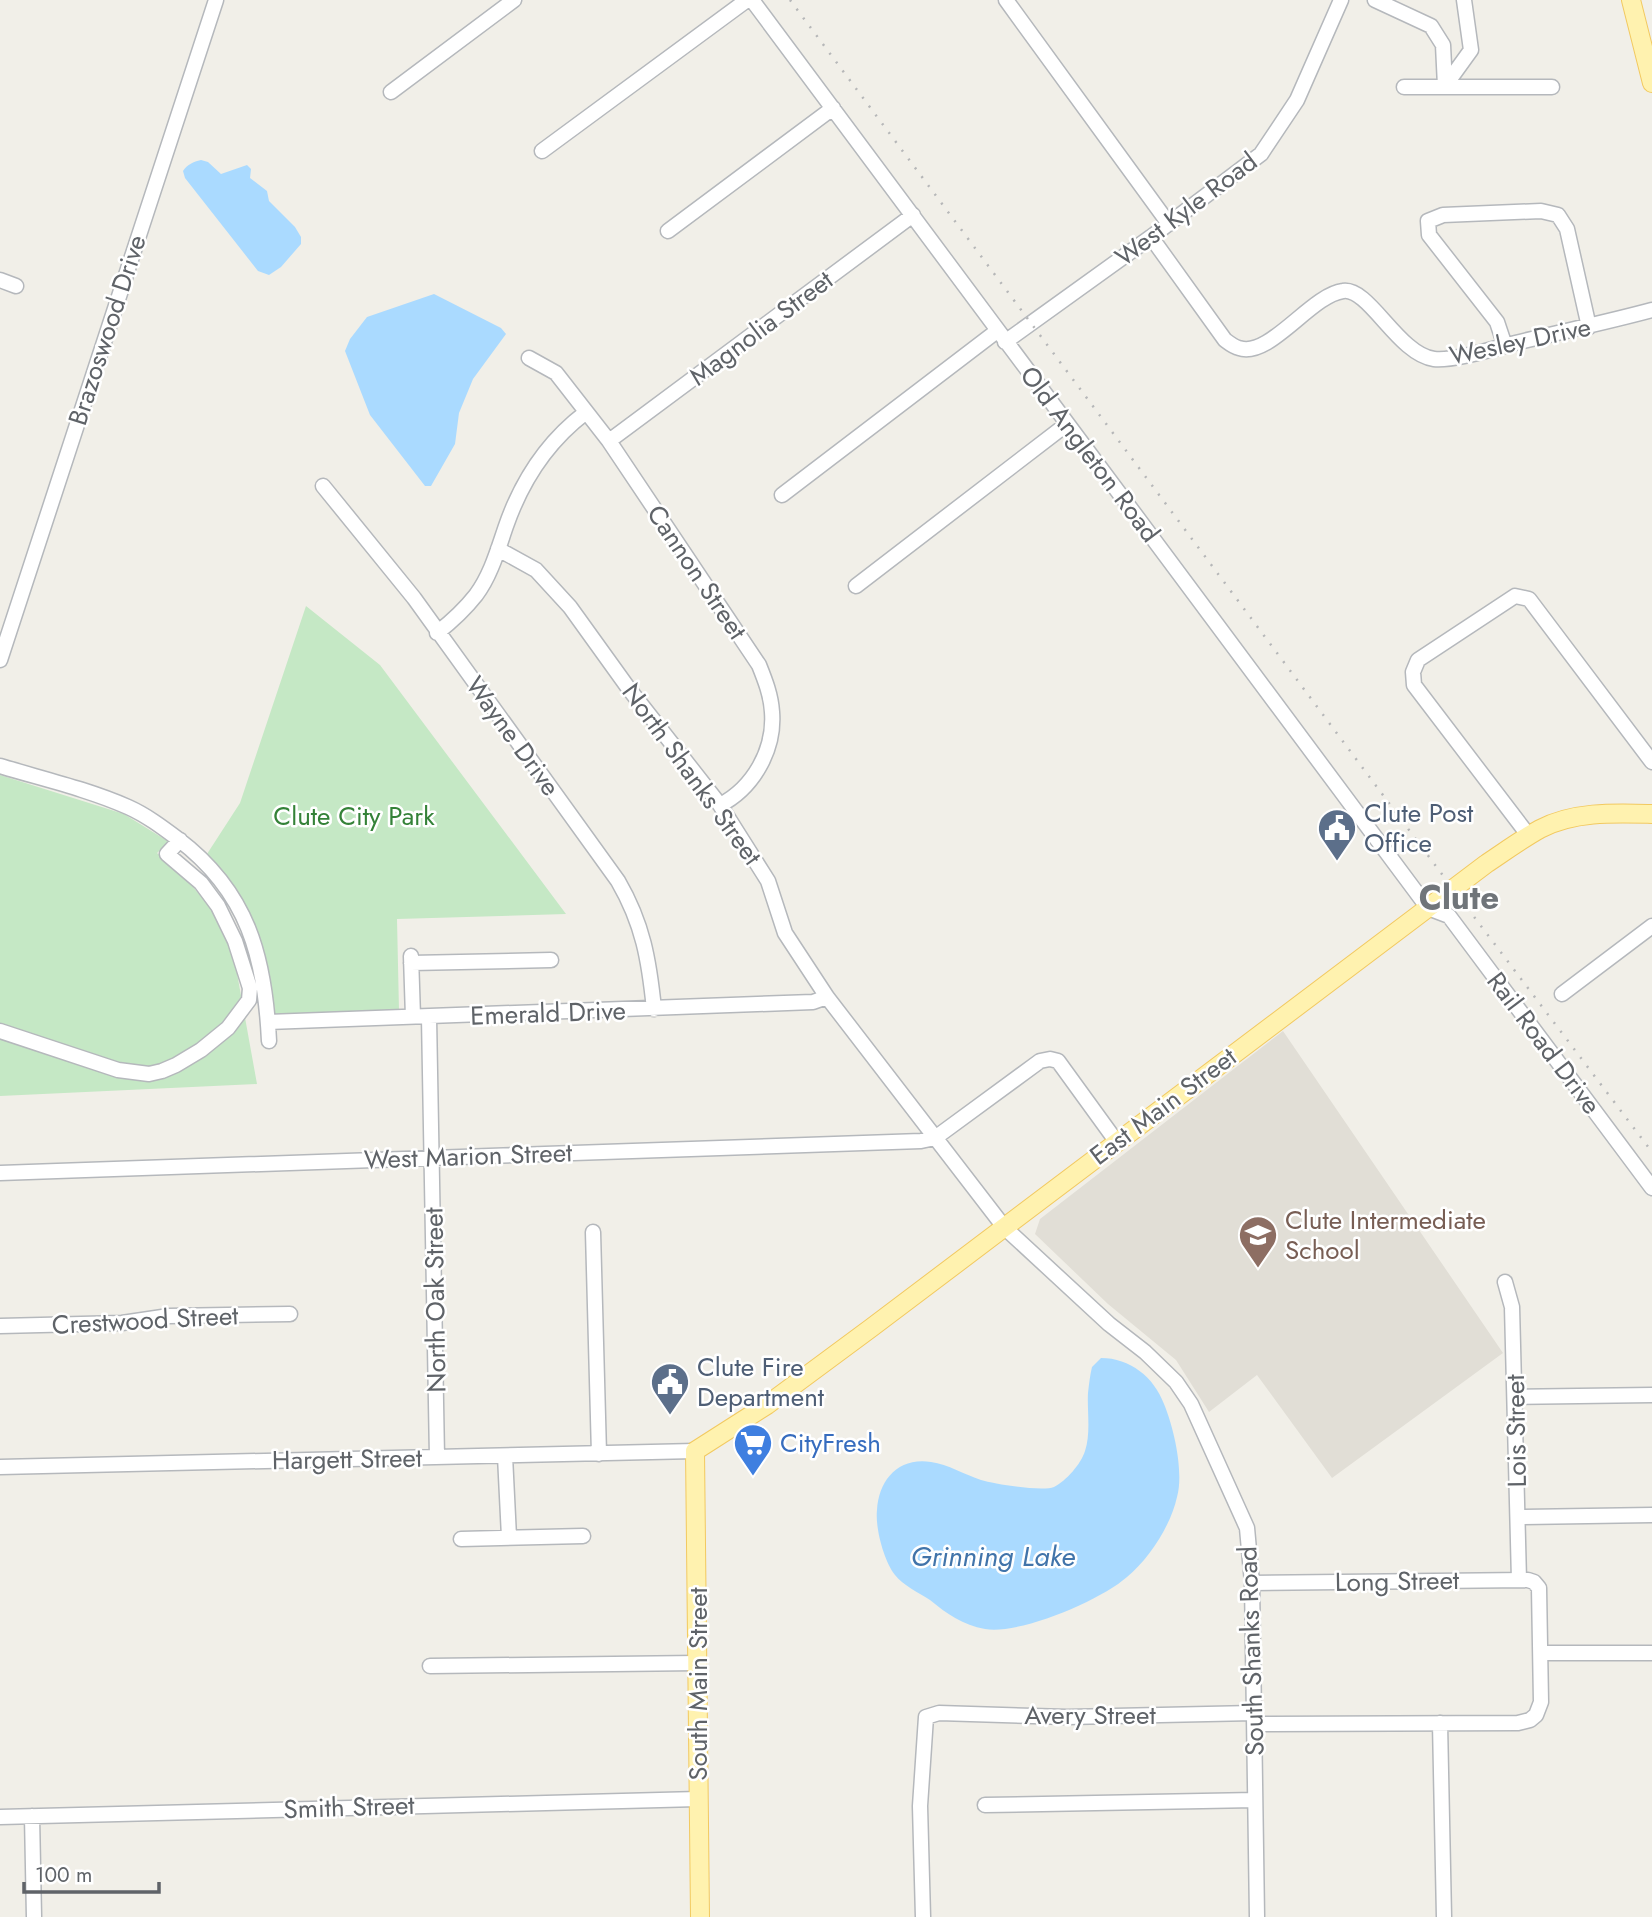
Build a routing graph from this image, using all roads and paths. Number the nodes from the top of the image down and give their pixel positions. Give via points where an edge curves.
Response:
1 (216, 0) edge
2 (514, 0) edge
3 (750, 0) edge
4 (1006, 0) edge
5 (1376, 0) edge
6 (1464, 0) edge
7 (1631, 0) edge
8 (1338, 2) edge
9 (1648, 50) edge
10 (1652, 83) edge
11 (1446, 86) junction
12 (1404, 87) dead end
13 (1552, 87) dead end
14 (391, 92) dead end
15 (832, 108) junction
16 (542, 152) dead end
17 (913, 215) junction
18 (1169, 224) junction
19 (668, 232) dead end
20 (1151, 237) junction
21 (0, 280) edge
22 (16, 286) dead end
23 (1652, 310) edge
24 (1589, 327) junction
25 (1001, 337) junction
26 (1505, 346) junction
27 (529, 358) dead end
28 (585, 413) junction
29 (1067, 424) junction
30 (609, 441) junction
31 (323, 486) dead end
32 (782, 495) dead end
33 (498, 549) junction
34 (856, 586) dead end
35 (438, 633) junction
36 (0, 660) edge
37 (1652, 762) edge
38 (0, 766) edge
39 (720, 805) junction
40 (1652, 814) edge
41 (1529, 836) junction
42 (180, 840) junction
43 (1428, 908) junction
44 (1652, 926) edge
45 (551, 960) dead end
46 (1562, 993) dead end
47 (827, 996) junction
48 (654, 1009) junction
49 (413, 1017) junction
50 (429, 1017) junction
51 (268, 1022) junction
52 (0, 1031) edge
53 (269, 1041) dead end
54 (935, 1138) junction
55 (1116, 1141) junction
56 (433, 1158) junction
57 (0, 1172) edge
58 (1652, 1188) edge
59 (1004, 1227) junction
60 (593, 1232) dead end
61 (1505, 1282) dead end
62 (290, 1314) dead end
63 (0, 1326) edge
64 (1652, 1395) edge
65 (1515, 1397) junction
66 (695, 1451) junction
67 (599, 1454) junction
68 (505, 1456) junction
69 (437, 1457) junction
70 (0, 1467) edge
71 (1652, 1516) edge
72 (1518, 1517) junction
73 (583, 1536) dead end
74 (509, 1537) junction
75 (460, 1538) dead end
76 (1519, 1580) junction
77 (1252, 1583) junction
78 (1542, 1653) junction
79 (1652, 1653) edge
80 (698, 1663) junction
81 (430, 1666) dead end
82 (1254, 1719) junction
83 (1440, 1723) junction
84 (698, 1799) junction
85 (1255, 1800) junction
86 (985, 1805) dead end
87 (32, 1816) junction
88 (0, 1817) edge
89 (34, 1917) edge
90 (700, 1917) edge
91 (923, 1917) edge
92 (1257, 1917) edge
93 (1444, 1917) edge

1 - 36 street, Brazoswood Drive
2 - 14 street
3 - 15 street, Old Angleton Road
3 - 16 street
4 - 18 street
5 - 11 street via 1431,26 1443,45
6 - 11 street via 1471,50
7 - 9 main road
8 - 18 street, West Kyle Road via 1297,100 1261,154
9 - 10 main road
11 - 12 street
11 - 13 street
15 - 17 street, Old Angleton Road
15 - 19 street
17 - 25 street, Old Angleton Road
17 - 30 street, Magnolia Street
18 - 20 street, West Kyle Road
20 - 25 street, West Kyle Road
20 - 26 street, Wesley Drive via 1225,340 1241,350 1259,348 1328,296 1345,290 1360,295 1405,345 1420,355 1435,360
21 - 22 street
23 - 24 street, Wesley Drive
24 - 26 street, Wesley Drive
24 - 26 street via 1567,229 1558,215 1541,211 1443,215 1428,221 1429,235 1497,322
25 - 29 street, Old Angleton Road
25 - 32 street, West Kyle Road
27 - 28 street, Cannon Street via 556,373
28 - 30 street, Cannon Street
28 - 33 street via 557,436 533,469
29 - 34 street
29 - 43 street, Old Angleton Road
30 - 39 street, Cannon Street via 759,665 769,692 772,732 768,751 746,785
31 - 35 street, Wayne Drive
33 - 35 street via 476,594
33 - 39 street, North Shanks Street via 536,570 570,607
35 - 48 street, Wayne Drive via 633,907 648,955
37 - 41 street via 1529,599 1515,596 1418,660 1413,673 1414,685
38 - 42 street via 129,808
39 - 47 street, North Shanks Street via 768,881 785,933
40 - 41 main road, East Main Street via 1584,816 1558,821
41 - 43 main road, East Main Street
42 - 51 street via 221,878 243,912 262,970
42 - 52 street via 167,854 201,883 218,906 250,988 248,1000 228,1028 176,1065 149,1074 118,1070
43 - 55 main road, East Main Street
43 - 58 street, Rail Road Drive via 1449,916
44 - 46 street
45 - 49 street via 411,959
47 - 48 street, Emerald Drive via 813,1002
47 - 54 street, North Shanks Street
48 - 50 street, Emerald Drive
49 - 50 street, Emerald Drive
49 - 51 street, Emerald Drive
50 - 56 street, North Oak Street
51 - 53 street
54 - 55 street via 1040,1061 1050,1059 1063,1068
54 - 56 street, West Marion Street
54 - 59 street, North Shanks Street
55 - 59 main road, East Main Street
56 - 57 street, West Marion Street
56 - 69 street, North Oak Street
59 - 66 main road, East Main Street via 767,1405
59 - 77 street, South Shanks Road via 1176,1382 1247,1528
60 - 67 street
61 - 65 street, Lois Street via 1512,1307
62 - 63 street, Crestwood Street
64 - 65 street
65 - 72 street, Lois Street
66 - 67 street, Hargett Street
66 - 80 main road, South Main Street
67 - 68 street, Hargett Street
68 - 69 street, Hargett Street
68 - 74 street
69 - 70 street, Hargett Street
71 - 72 street
72 - 76 street, Lois Street
73 - 74 street
74 - 75 street
76 - 77 street, Long Street
76 - 78 street, Long Street via 1539,1588
77 - 82 street, South Shanks Road
78 - 79 street
78 - 83 street, Avery Street via 1541,1702 1530,1720
80 - 81 street
80 - 84 main road, South Main Street
82 - 83 street, Avery Street
82 - 85 street, South Shanks Road
82 - 91 street, Avery Street via 939,1713 926,1717 920,1806
83 - 93 street
84 - 87 street, Smith Street
84 - 90 main road, South Main Street
85 - 86 street
85 - 92 street, South Shanks Road
87 - 88 street, Smith Street
87 - 89 street

